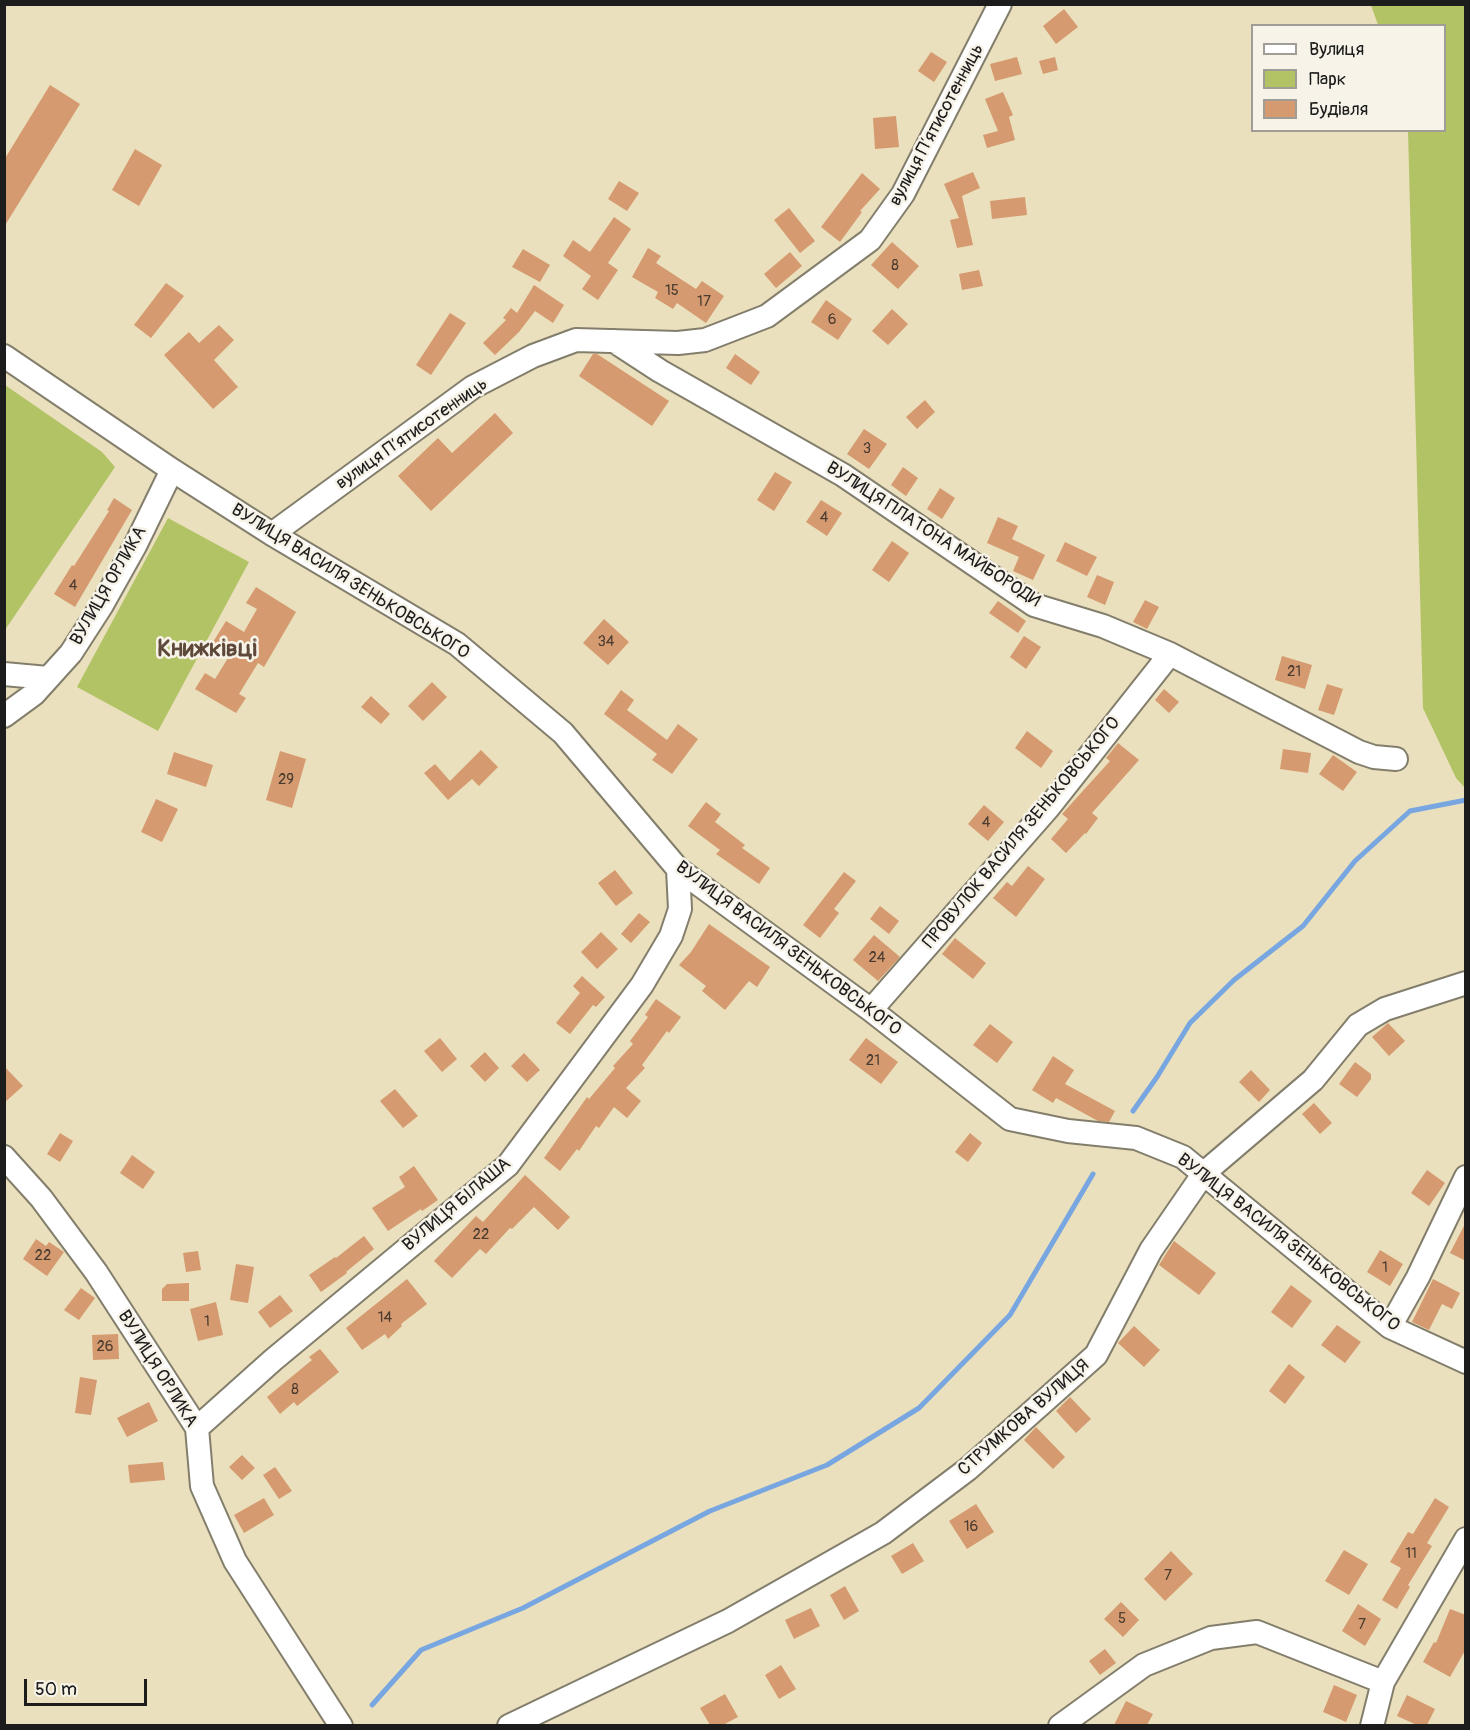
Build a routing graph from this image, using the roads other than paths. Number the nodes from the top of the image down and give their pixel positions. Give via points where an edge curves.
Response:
1 (1000, 4) edge
2 (614, 340) junction
3 (4, 356) edge
4 (172, 470) junction
5 (272, 534) junction
6 (1170, 654) junction
7 (4, 674) edge
8 (48, 678) junction
9 (6, 707) edge
10 (1396, 759) dead end
11 (678, 869) junction
12 (1466, 983) edge
13 (871, 1010) junction
14 (4, 1157) edge
15 (1204, 1173) junction
16 (1466, 1177) edge
17 (1390, 1327) junction
18 (1466, 1362) edge
19 (197, 1428) junction
20 (1466, 1539) edge
21 (1383, 1682) junction
22 (342, 1725) edge
23 (509, 1725) edge
24 (1060, 1725) edge
25 (1372, 1725) edge

1 - 2 street, вулиця Пʼятисотенниць via 903,195 870,240 766,316 705,340
2 - 5 street, вулиця Пʼятисотенниць via 576,340 533,356 473,387
2 - 6 street, ВУЛИЦЯ ПЛАТОНА МАЙБОРОДИ via 660,371 843,475 1034,605 1103,626
3 - 4 street, ВУЛИЦЯ ВАСИЛЯ ЗЕНЬКОВСЬКОГО
4 - 5 street, ВУЛИЦЯ ВАСИЛЯ ЗЕНЬКОВСЬКОГО
4 - 8 street, ВУЛИЦЯ ОРЛИКА via 102,605
5 - 11 street, ВУЛИЦЯ ВАСИЛЯ ЗЕНЬКОВСЬКОГО via 457,644 563,733
6 - 10 street, ВУЛИЦЯ ПЛАТОНА МАЙБОРОДИ via 1359,753
6 - 13 street, ПРОВУЛОК ВАСИЛЯ ЗЕНЬКОВСЬКОГО via 1048,807
7 - 8 street
8 - 9 street, ВУЛИЦЯ ОРЛИКА via 34,694
11 - 13 street, ВУЛИЦЯ ВАСИЛЯ ЗЕНЬКОВСЬКОГО
11 - 19 street, ВУЛИЦЯ БІЛАША via 680,909 671,936 604,1039 508,1165
12 - 15 street, СТРУМКОВА ВУЛИЦЯ via 1385,1009 1358,1024 1313,1080
13 - 15 street, ВУЛИЦЯ ВАСИЛЯ ЗЕНЬКОВСЬКОГО via 1010,1119 1068,1131 1136,1138 1183,1157
14 - 19 street, ВУЛИЦЯ ОРЛИКА via 41,1198 96,1272
15 - 17 street, ВУЛИЦЯ ВАСИЛЯ ЗЕНЬКОВСЬКОГО
15 - 23 street, СТРУМКОВА ВУЛИЦЯ via 1151,1250 1096,1355 968,1469 883,1533 728,1621
16 - 17 street
17 - 18 street, ВУЛИЦЯ ВАСИЛЯ ЗЕНЬКОВСЬКОГО
19 - 22 street, ВУЛИЦЯ ОРЛИКА via 202,1486 235,1561
20 - 21 street
21 - 24 street via 1257,1632 1211,1638 1144,1665
21 - 25 street

